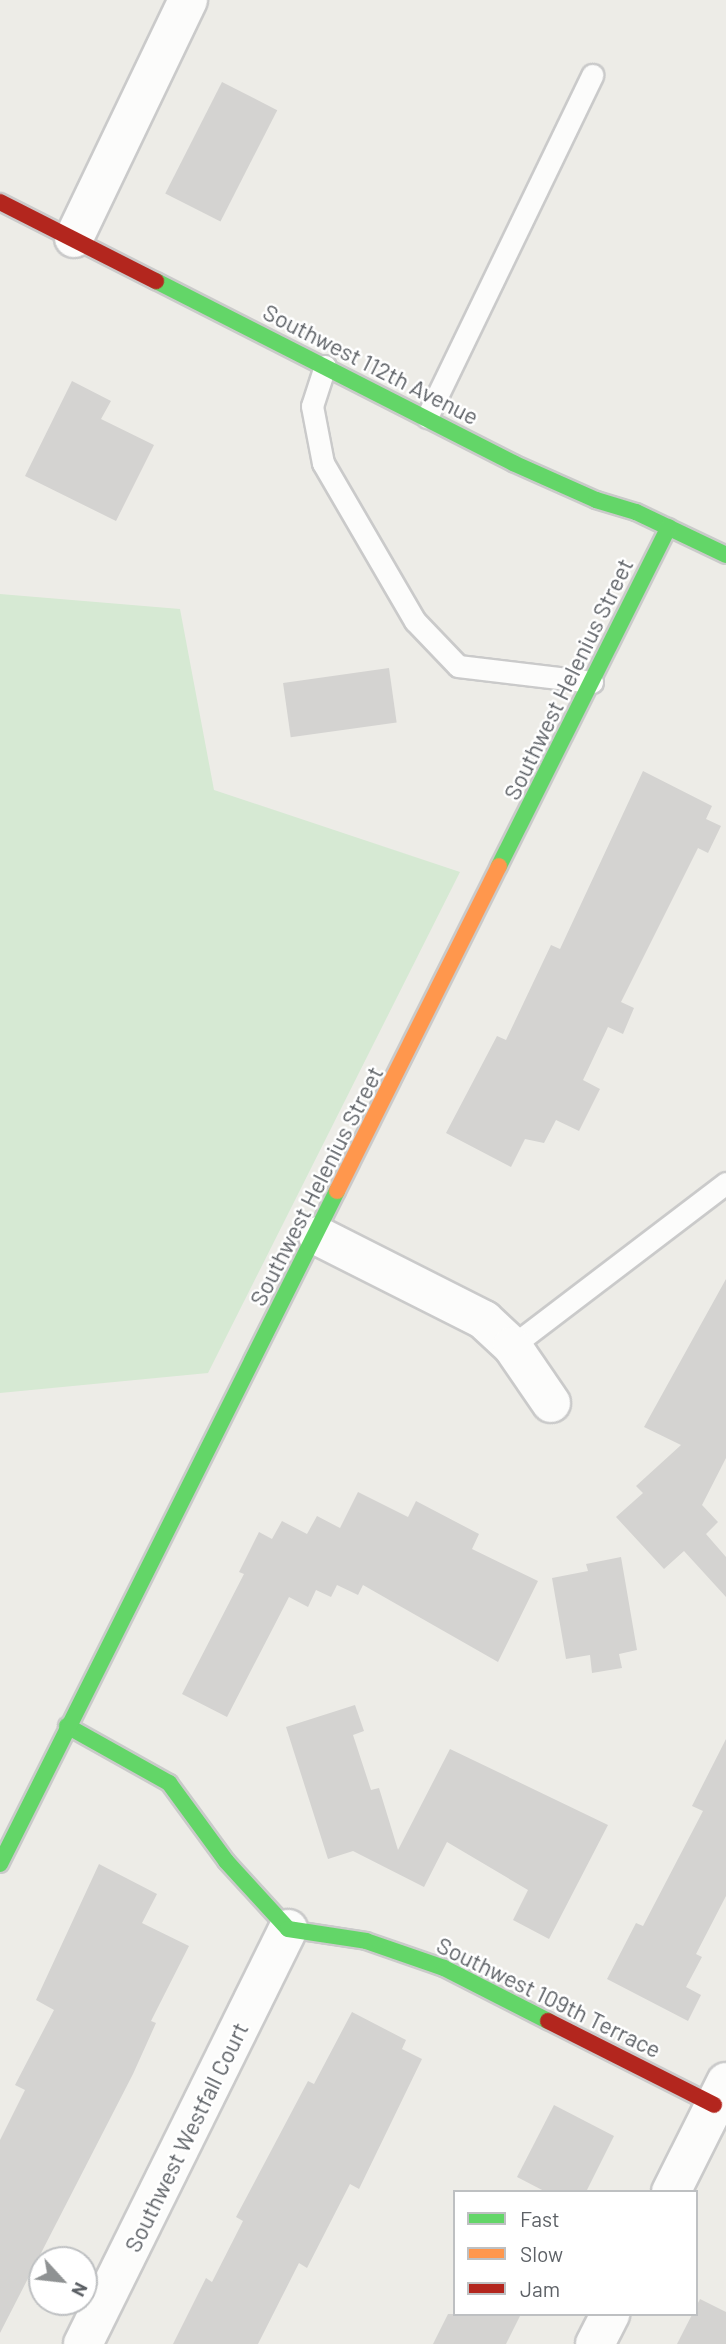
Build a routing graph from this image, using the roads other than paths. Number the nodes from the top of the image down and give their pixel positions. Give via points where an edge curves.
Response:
1 (188, 0) edge
2 (592, 75) dead end
3 (0, 202) edge
4 (74, 238) junction
5 (326, 366) junction
6 (427, 417) junction
7 (669, 527) junction
8 (726, 555) edge
9 (592, 682) junction
10 (726, 1183) edge
11 (318, 1236) junction
12 (512, 1346) junction
13 (551, 1403) dead end
14 (67, 1726) junction
15 (0, 1864) edge
16 (288, 1929) junction
17 (720, 2094) edge
18 (672, 2190) edge
19 (609, 2316) edge
20 (83, 2344) edge
21 (595, 2344) edge

1 - 4 street
2 - 6 lane
3 - 4 street, Southwest 112th Avenue
4 - 5 street, Southwest 112th Avenue
5 - 6 street, Southwest 112th Avenue
5 - 9 lane via 312,406 323,463 415,621 458,666
6 - 7 street, Southwest 112th Avenue via 513,463
7 - 8 street, Southwest 112th Avenue
7 - 9 street, Southwest Helenius Street
9 - 11 street, Southwest Helenius Street
10 - 12 lane
11 - 12 street via 484,1320
11 - 14 street, Southwest Helenius Street
12 - 13 street
14 - 15 street, Southwest Helenius Street
14 - 16 street via 169,1783 226,1861
16 - 17 street, Southwest 109th Terrace via 366,1941 444,1968
16 - 20 street, Southwest Westfall Court
17 - 18 street
19 - 21 street

